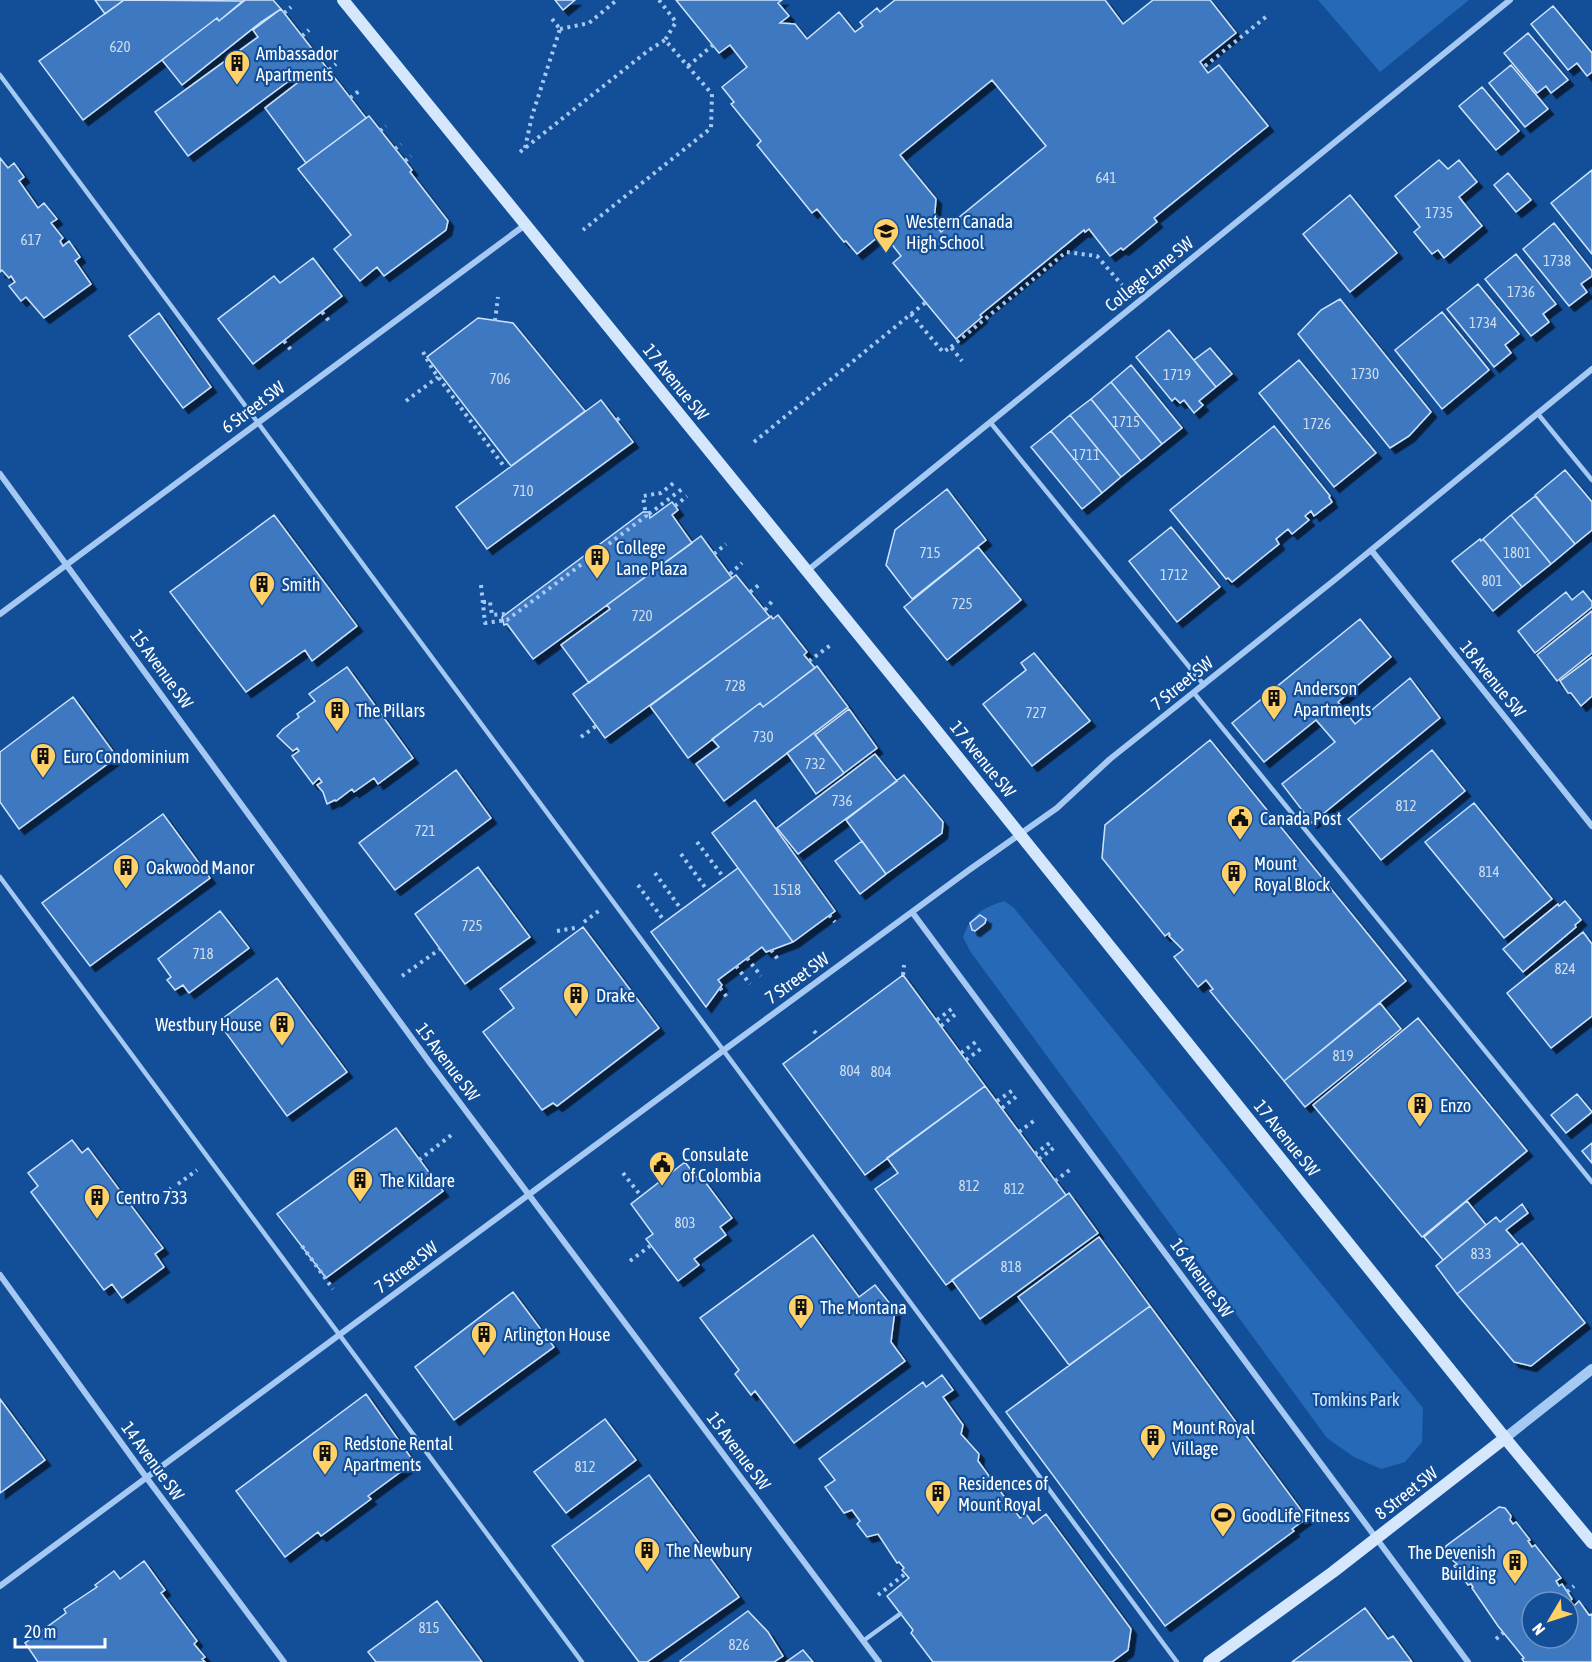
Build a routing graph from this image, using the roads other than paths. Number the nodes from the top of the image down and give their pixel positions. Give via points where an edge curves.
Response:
1 (343, 0) edge
2 (1510, 0) edge
3 (0, 75) edge
4 (525, 225) junction
5 (1592, 369) edge
6 (1538, 414) junction
7 (990, 422) junction
8 (258, 423) junction
9 (0, 474) edge
10 (1592, 480) edge
11 (1371, 550) junction
12 (67, 565) junction
13 (807, 571) junction
14 (0, 614) edge
15 (1204, 685) junction
16 (1194, 693) junction
17 (1592, 826) edge
18 (1019, 834) junction
19 (0, 877) edge
20 (912, 912) junction
21 (724, 1050) junction
22 (1592, 1182) edge
23 (528, 1195) junction
24 (0, 1275) edge
25 (340, 1334) junction
26 (1592, 1369) edge
27 (1505, 1438) junction
28 (146, 1477) junction
29 (1376, 1539) junction
30 (1592, 1543) edge
31 (0, 1586) edge
32 (900, 1614) dead end
33 (863, 1641) junction
34 (284, 1662) edge
35 (582, 1662) edge
36 (879, 1662) edge
37 (1177, 1662) edge
38 (1209, 1662) edge
39 (1468, 1662) edge

1 - 4 main road, 17 Avenue SW
2 - 7 street, College Lane SW
3 - 8 lane
4 - 8 street, 6 Street SW
4 - 13 main road, 17 Avenue SW
5 - 6 street, 7 Street SW
6 - 10 lane
6 - 11 street, 7 Street SW
7 - 13 street, College Lane SW
7 - 15 lane
8 - 12 street, 6 Street SW
8 - 21 lane
9 - 12 street, 15 Avenue SW
11 - 15 street, 7 Street SW
11 - 17 street, 18 Avenue SW
12 - 14 street, 6 Street SW
12 - 23 street, 15 Avenue SW
13 - 18 main road, 17 Avenue SW
15 - 16 street, 7 Street SW
16 - 18 street, 7 Street SW via 1110,759 1057,808
16 - 22 lane
18 - 20 street, 7 Street SW
18 - 27 main road, 17 Avenue SW
19 - 25 lane
20 - 21 street, 7 Street SW
20 - 29 street, 16 Avenue SW
21 - 23 street, 7 Street SW
21 - 37 lane
23 - 25 street, 7 Street SW
23 - 33 street, 15 Avenue SW
24 - 28 street, 14 Avenue SW
25 - 28 street, 7 Street SW
25 - 35 lane
26 - 27 street, 8 Street SW
27 - 29 main road, 8 Street SW
27 - 30 main road, 17 Avenue SW
28 - 31 street, 7 Street SW
28 - 34 street, 14 Avenue SW
29 - 38 main road, 8 Street SW
29 - 39 street, 16 Avenue SW
32 - 33 lane
33 - 36 street, 15 Avenue SW

